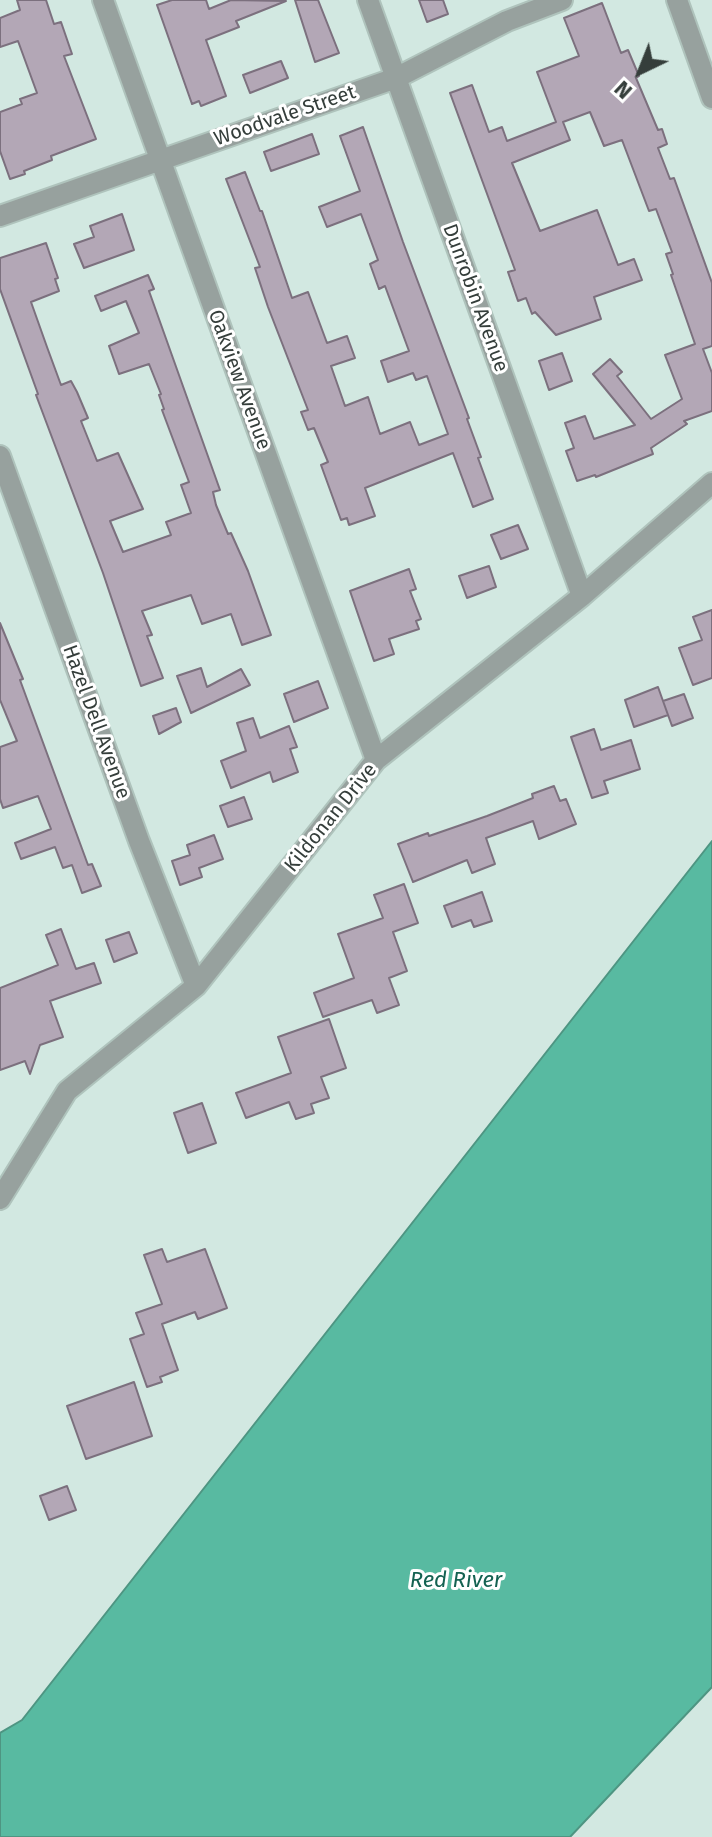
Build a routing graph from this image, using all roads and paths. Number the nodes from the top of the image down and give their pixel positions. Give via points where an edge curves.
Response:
1 (103, 0) edge
2 (368, 0) edge
3 (562, 0) edge
4 (677, 0) edge
5 (396, 78) junction
6 (712, 98) edge
7 (161, 160) junction
8 (0, 216) edge
9 (0, 456) edge
10 (712, 483) edge
11 (582, 596) junction
12 (376, 760) junction
13 (196, 986) junction
14 (0, 1199) edge

1 - 7 street, Oakview Avenue
2 - 5 street, Dunrobin Avenue
3 - 5 street, Woodvale Street via 507,21
4 - 6 street
5 - 7 street, Woodvale Street
5 - 11 street, Dunrobin Avenue
7 - 8 street, Woodvale Street
7 - 12 street, Oakview Avenue
9 - 13 street, Hazel Dell Avenue
10 - 11 street, Kildonan Drive
11 - 12 street, Kildonan Drive
12 - 13 street, Kildonan Drive
13 - 14 street, Kildonan Drive via 67,1091

